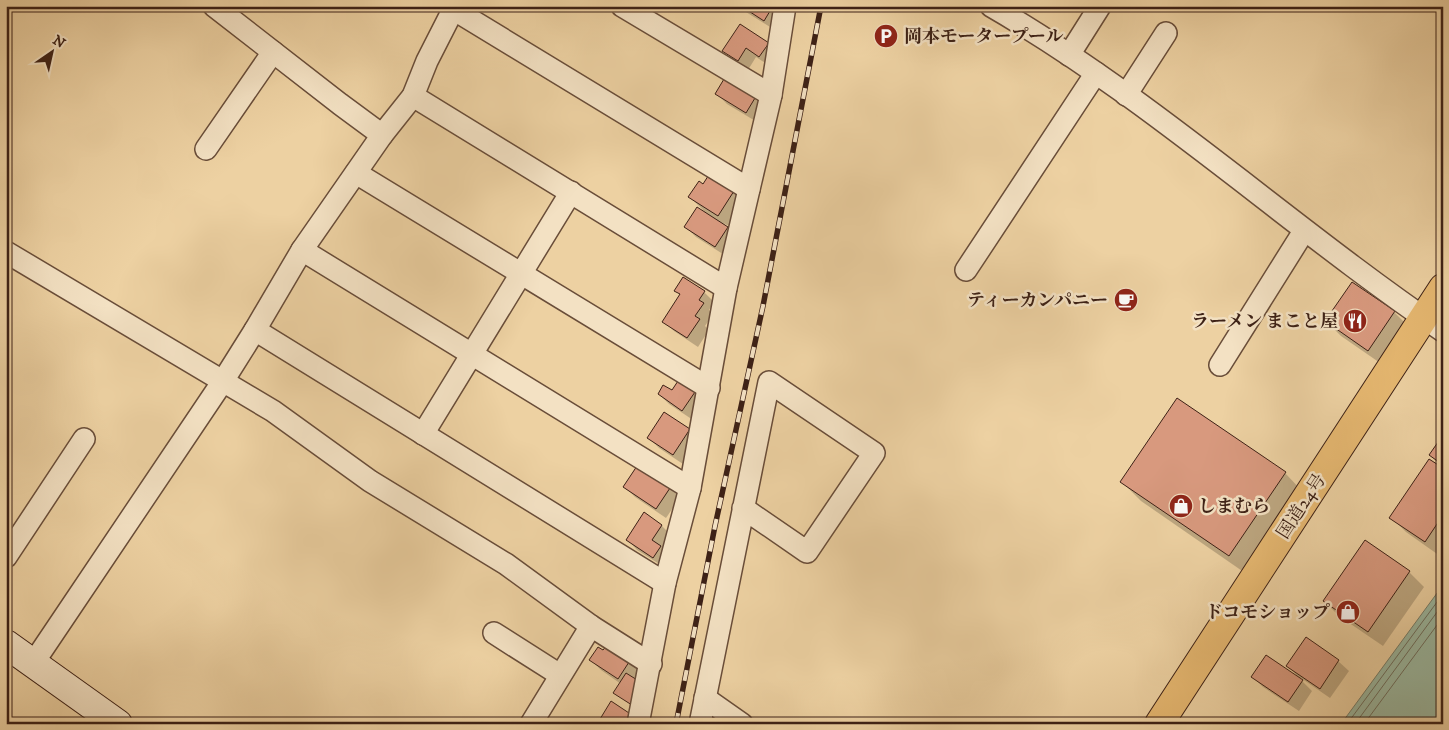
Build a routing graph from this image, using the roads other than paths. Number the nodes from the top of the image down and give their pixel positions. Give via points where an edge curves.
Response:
1 (214, 6) edge
2 (622, 6) edge
3 (785, 6) edge
4 (991, 6) edge
5 (1100, 6) edge
6 (454, 8) edge
7 (1024, 14) edge
8 (1166, 33) dead end
9 (273, 52) junction
10 (1069, 55) junction
11 (1096, 73) junction
12 (771, 95) junction
13 (1126, 95) junction
14 (413, 96) junction
15 (382, 136) junction
16 (206, 148) dead end
17 (356, 173) junction
18 (749, 189) junction
19 (571, 192) junction
20 (1304, 231) junction
21 (302, 250) junction
22 (6, 252) edge
23 (966, 270) dead end
24 (521, 274) junction
25 (726, 288) junction
26 (1443, 288) edge
27 (1433, 325) edge
28 (255, 330) junction
29 (472, 355) junction
30 (1220, 365) dead end
31 (223, 381) junction
32 (709, 388) junction
33 (423, 434) junction
34 (84, 439) dead end
35 (690, 488) junction
36 (743, 508) junction
37 (6, 557) edge
38 (666, 583) junction
39 (591, 626) junction
40 (494, 632) dead end
41 (6, 644) edge
42 (34, 662) junction
43 (650, 664) junction
44 (560, 676) junction
45 (705, 698) junction
46 (118, 724) edge
47 (531, 724) edge
48 (638, 724) edge
49 (700, 724) edge
50 (742, 724) edge
51 (1159, 724) edge

1 - 9 street
2 - 12 street
3 - 12 street
4 - 7 street
5 - 10 street
6 - 14 street via 426,61
6 - 18 street
7 - 10 street
8 - 13 street
9 - 15 street
9 - 16 street
10 - 11 street
11 - 13 street
11 - 23 street
12 - 18 street
13 - 20 street
14 - 15 street
14 - 19 street
15 - 17 street
17 - 21 street
17 - 24 street
18 - 25 street
19 - 24 street
19 - 25 street
20 - 27 street
20 - 30 street
21 - 28 street
21 - 29 street
22 - 31 street
24 - 29 street
24 - 32 street
25 - 32 street
26 - 27 highway, 国道24号
27 - 51 highway, 国道24号
28 - 31 street
28 - 33 street
29 - 33 street
29 - 35 street
31 - 39 street via 280,416 378,486 506,564
31 - 42 street
32 - 35 street
33 - 38 street
34 - 37 street
35 - 38 street
36 - 36 street via 768,382 874,453 808,552
36 - 45 street
38 - 43 street
39 - 43 street
39 - 44 street
40 - 44 street
41 - 42 street
42 - 46 street
43 - 48 street
44 - 47 street
45 - 49 street
45 - 50 street

